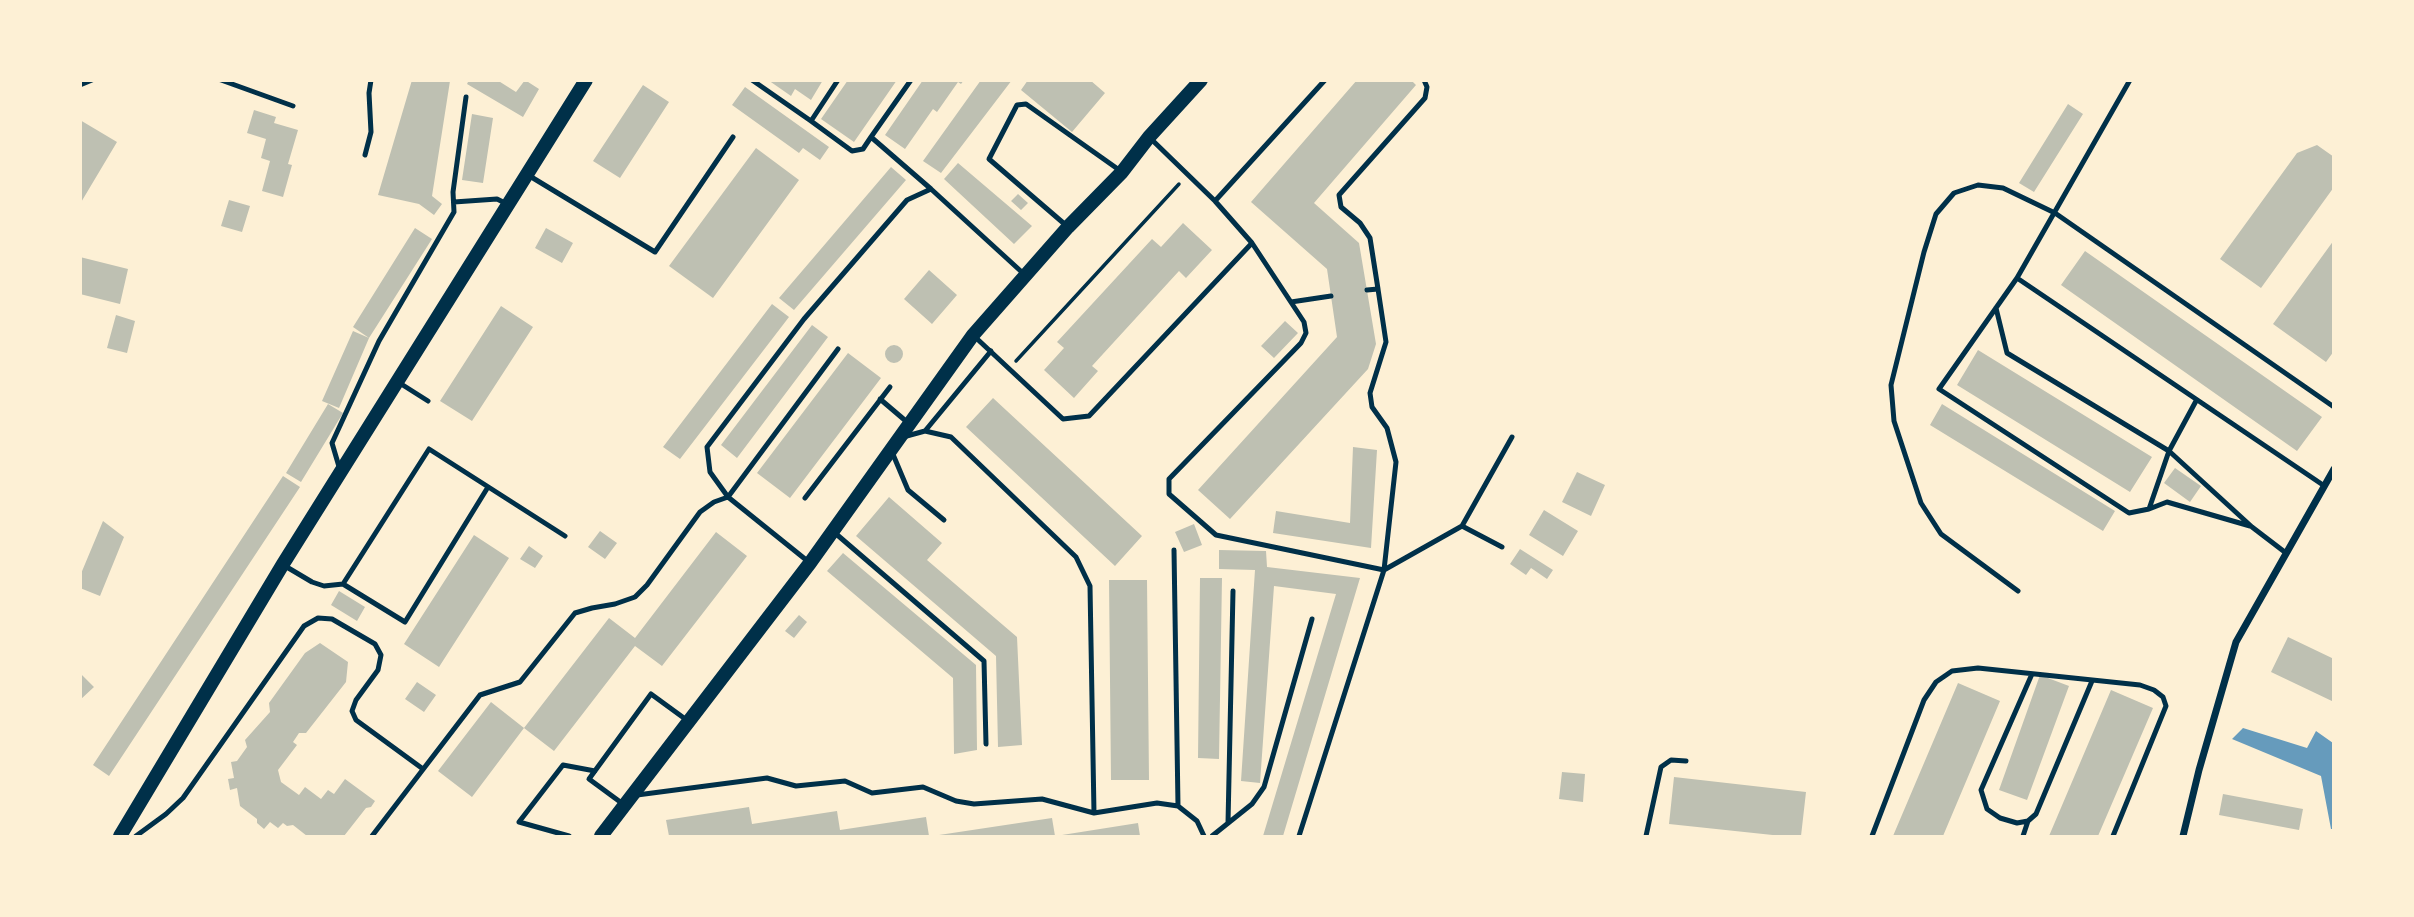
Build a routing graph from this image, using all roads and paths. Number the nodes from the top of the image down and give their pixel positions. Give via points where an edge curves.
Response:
1 (92, 80) edge
2 (220, 80) edge
3 (371, 80) edge
4 (586, 80) edge
5 (752, 80) edge
6 (838, 80) edge
7 (911, 80) edge
8 (1325, 80) edge
9 (1424, 80) edge
10 (2130, 80) edge
11 (1200, 81) edge
12 (80, 85) edge
13 (466, 97) dead end
14 (293, 106) dead end
15 (811, 121) junction
16 (733, 137) dead end
17 (871, 137) junction
18 (1149, 137) junction
19 (365, 155) dead end
20 (1122, 172) junction
21 (1188, 174) junction
22 (528, 175) junction
23 (931, 189) junction
24 (1215, 201) junction
25 (454, 202) junction
26 (509, 205) junction
27 (2055, 213) junction
28 (1068, 227) junction
29 (1252, 243) junction
30 (1025, 275) junction
31 (2017, 278) junction
32 (1378, 289) junction
33 (1367, 290) dead end
34 (1331, 296) dead end
35 (1290, 302) junction
36 (1996, 308) junction
37 (973, 335) junction
38 (838, 349) dead end
39 (990, 351) junction
40 (1009, 368) junction
41 (397, 382) junction
42 (890, 387) dead end
43 (880, 399) junction
44 (428, 401) dead end
45 (2196, 401) junction
46 (2333, 407) edge
47 (909, 424) junction
48 (925, 431) junction
49 (1511, 437) dead end
50 (900, 438) junction
51 (891, 450) junction
52 (2169, 451) junction
53 (2333, 470) edge
54 (341, 472) junction
55 (2323, 485) junction
56 (488, 487) junction
57 (728, 497) junction
58 (806, 498) dead end
59 (2149, 509) junction
60 (944, 520) dead end
61 (1462, 526) junction
62 (2252, 527) junction
63 (833, 531) junction
64 (565, 536) dead end
65 (1502, 547) dead end
66 (1174, 550) dead end
67 (2286, 553) junction
68 (810, 563) junction
69 (283, 564) junction
70 (1384, 570) junction
71 (343, 584) junction
72 (1233, 591) dead end
73 (2018, 591) dead end
74 (1312, 619) dead end
75 (2032, 674) junction
76 (2092, 681) junction
77 (689, 722) junction
78 (986, 744) dead end
79 (1686, 761) dead end
80 (424, 769) junction
81 (595, 771) junction
82 (630, 801) junction
83 (1178, 806) junction
84 (1094, 813) junction
85 (2028, 821) junction
86 (1228, 823) junction
87 (120, 836) edge
88 (136, 836) edge
89 (372, 836) edge
90 (569, 836) edge
91 (601, 836) edge
92 (1204, 836) edge
93 (1212, 836) edge
94 (1299, 836) edge
95 (1646, 836) edge
96 (1872, 836) edge
97 (2023, 836) edge
98 (2113, 836) edge
99 (2183, 836) edge

1 - 12 lane
2 - 14 lane
3 - 19 lane via 371,132
4 - 22 main road
5 - 15 lane
6 - 15 lane
7 - 17 lane
8 - 24 lane
9 - 32 lane via 1424,98 1339,195 1341,207 1370,238
10 - 27 lane
11 - 18 main road
13 - 25 lane
15 - 17 lane via 852,151 863,149
16 - 22 lane via 655,252
17 - 23 lane
18 - 20 main road
18 - 21 lane
20 - 28 main road
20 - 28 lane via 1026,104 1017,105 989,159
21 - 24 lane
21 - 40 path
22 - 26 main road
23 - 30 lane
23 - 57 lane via 907,200 804,319 706,447 710,472
24 - 29 lane
25 - 26 lane via 496,199
25 - 54 lane via 454,212 379,341 332,443
26 - 41 main road
27 - 31 lane
27 - 46 lane
27 - 73 lane via 2003,188 1978,185 1953,194 1936,214 1891,385 1894,421 1921,503 1941,534
28 - 30 main road
29 - 35 lane
29 - 40 lane via 1089,416 1063,419
30 - 37 main road
31 - 36 lane
31 - 45 lane
32 - 33 lane
32 - 70 lane via 1386,342 1370,393 1372,407 1387,428 1396,462
34 - 35 lane
35 - 70 lane via 1304,322 1306,333 1301,342 1169,479 1169,494 1216,536
36 - 52 lane via 2007,353
36 - 59 lane via 1939,389 2129,513
37 - 39 lane
37 - 47 main road
38 - 57 lane
39 - 40 lane
39 - 48 lane
41 - 44 lane
41 - 54 main road
42 - 43 lane
43 - 47 lane
43 - 58 lane
45 - 52 lane
45 - 55 lane
47 - 50 main road
48 - 50 lane
48 - 84 lane via 951,437 1076,557 1090,586
49 - 61 lane
50 - 51 main road
51 - 60 lane via 908,490
51 - 63 main road
52 - 59 lane
52 - 62 lane
53 - 55 street
54 - 69 main road
55 - 67 street
56 - 64 lane
56 - 71 lane via 429,449
56 - 71 lane via 405,622
57 - 68 lane
57 - 80 lane via 700,512 635,597 575,613 520,682 480,695
59 - 62 lane via 2167,502
61 - 65 lane
61 - 70 lane
62 - 67 lane
63 - 68 main road
63 - 78 lane via 984,661
66 - 83 lane
67 - 99 street via 2236,642
68 - 77 main road
69 - 71 lane via 324,586
69 - 87 main road
70 - 94 lane
72 - 86 lane
74 - 86 lane via 1264,787 1252,804
75 - 76 lane
75 - 85 lane via 1981,790 1987,809 2000,818
75 - 96 lane via 1978,668 1952,671 1936,682 1924,700
76 - 85 lane via 2036,814
76 - 98 lane via 2140,685 2163,696 2166,706
77 - 81 lane via 651,694
77 - 82 main road
79 - 95 lane via 1671,760 1661,767
80 - 88 lane via 356,720 352,711 378,670 381,656 374,644 332,619 318,618 304,626 183,798
80 - 89 lane
81 - 82 lane via 589,779
81 - 90 lane via 563,765 519,822
82 - 84 lane via 767,778 796,786 845,781 872,793 923,787 974,804 1042,799
82 - 91 main road
83 - 84 lane via 1157,803
83 - 92 lane via 1197,821
85 - 97 lane
86 - 93 lane

